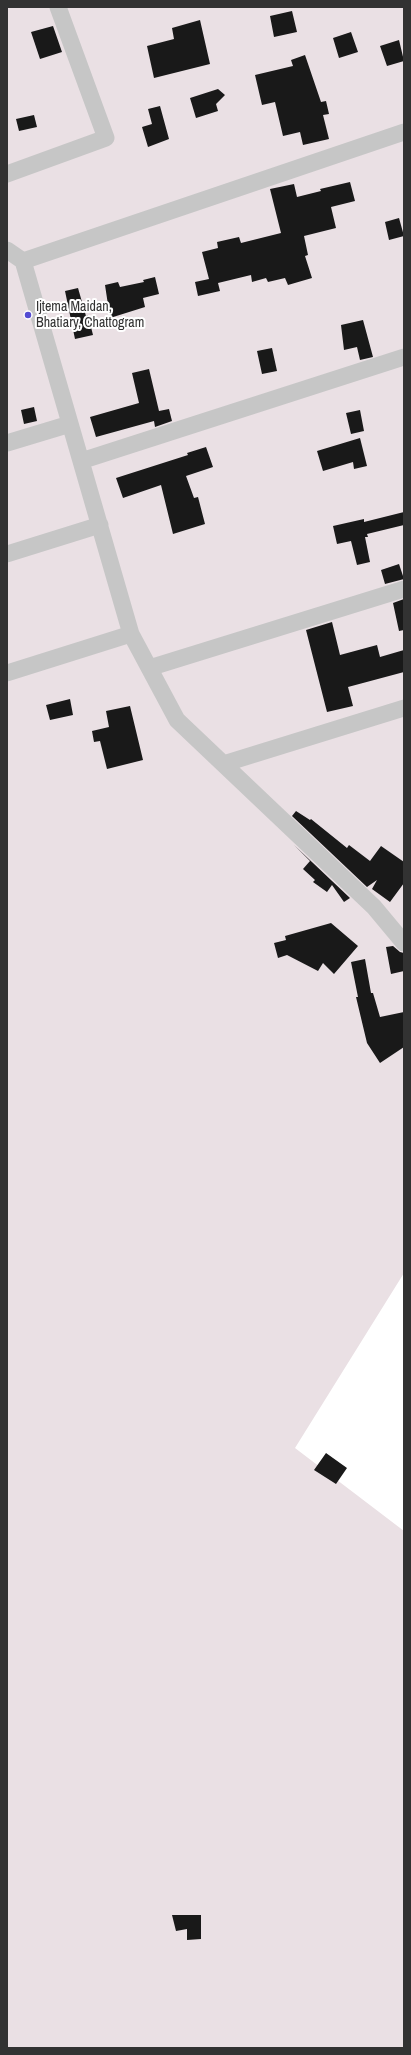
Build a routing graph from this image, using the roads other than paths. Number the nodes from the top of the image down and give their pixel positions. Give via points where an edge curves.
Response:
1 (58, 7) edge
2 (404, 132) edge
3 (7, 174) edge
4 (7, 250) edge
5 (23, 261) junction
6 (404, 357) edge
7 (70, 424) junction
8 (7, 443) edge
9 (81, 461) junction
10 (100, 525) junction
11 (7, 554) edge
12 (404, 589) edge
13 (131, 634) junction
14 (149, 668) junction
15 (7, 674) edge
16 (404, 708) edge
17 (223, 764) junction
18 (404, 943) edge

1 - 3 street via 106,138
2 - 5 street
4 - 5 street
5 - 7 street
6 - 9 street
7 - 8 street
7 - 9 street
9 - 10 street
10 - 11 street
10 - 13 street
12 - 14 street
13 - 14 street
13 - 15 street
14 - 17 street via 177,720
16 - 17 street
17 - 18 street via 374,907

